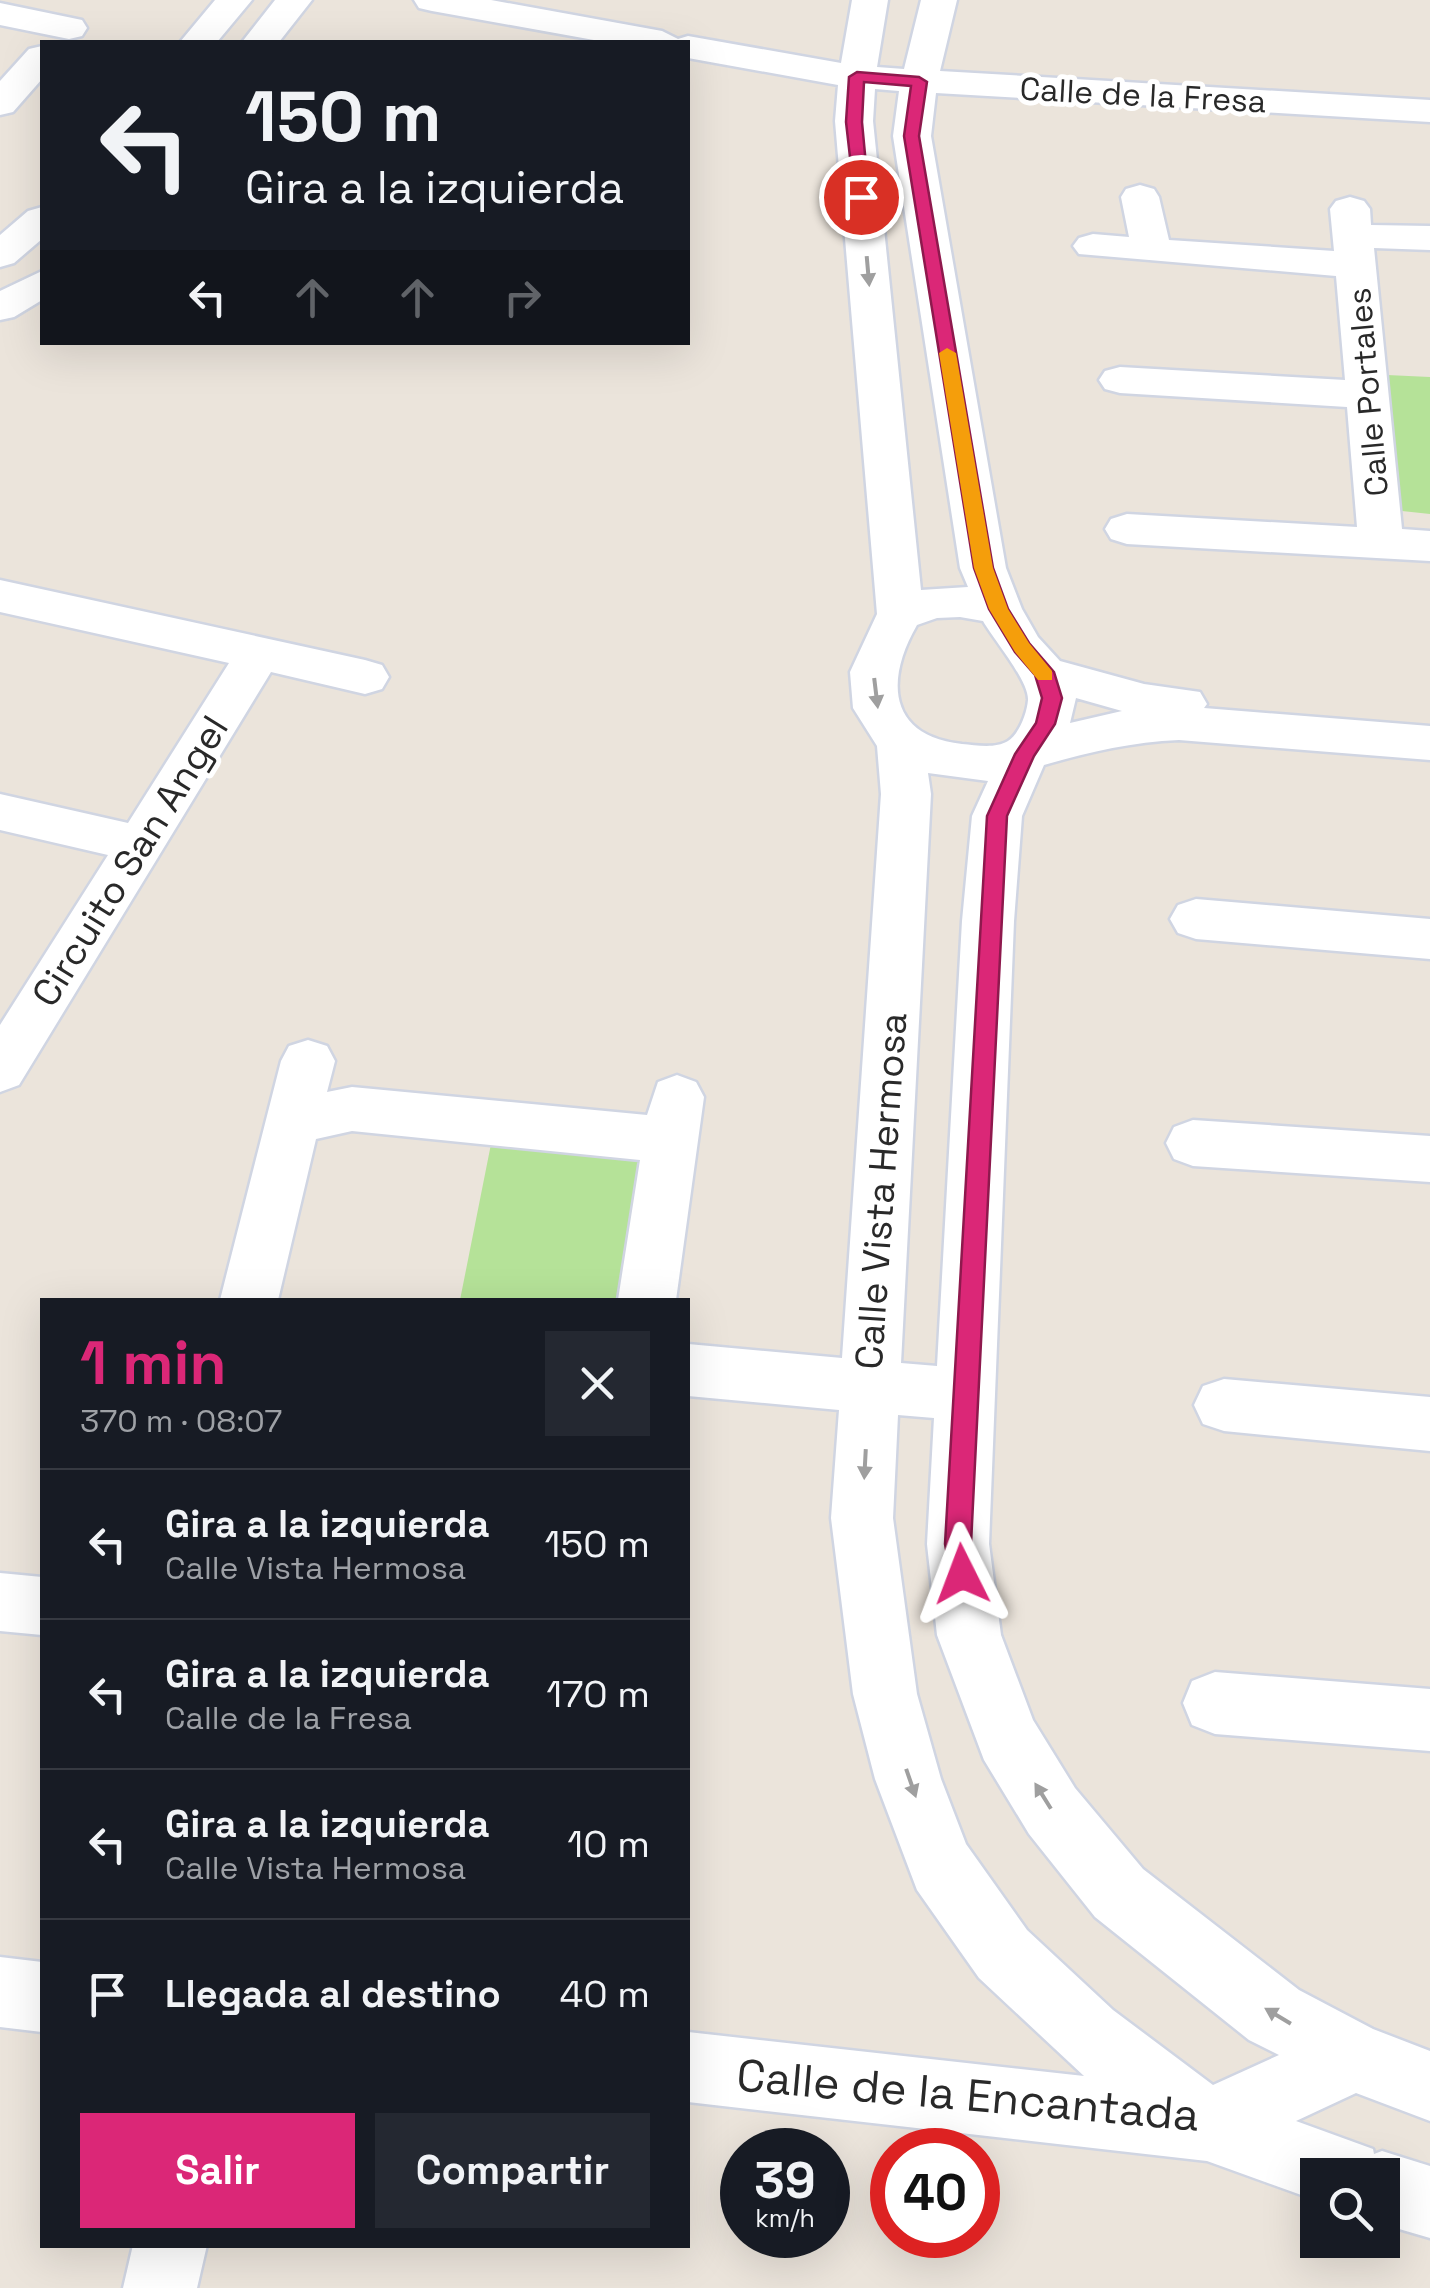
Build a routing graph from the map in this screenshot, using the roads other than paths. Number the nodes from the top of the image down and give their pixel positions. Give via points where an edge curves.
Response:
1 (92, 0) edge
2 (234, 0) edge
3 (294, 0) edge
4 (432, 0) edge
5 (870, 0) edge
6 (940, 0) edge
7 (497, 12) junction
8 (0, 14) edge
9 (62, 35) edge
10 (200, 40) edge
11 (262, 40) edge
12 (475, 40) edge
13 (651, 40) edge
14 (690, 47) edge
15 (857, 77) junction
16 (919, 82) junction
17 (1430, 110) edge
18 (1140, 197) dead end
19 (40, 220) edge
20 (1354, 238) junction
21 (1430, 238) edge
22 (1093, 246) dead end
23 (1152, 250) junction
24 (0, 255) edge
25 (40, 284) edge
26 (0, 308) edge
27 (1120, 380) dead end
28 (1368, 395) junction
29 (1127, 528) dead end
30 (1382, 543) junction
31 (1430, 546) edge
32 (0, 596) edge
33 (999, 609) junction
34 (900, 614) junction
35 (260, 652) junction
36 (1044, 672) junction
37 (365, 677) dead end
38 (1430, 724) edge
39 (1430, 743) edge
40 (900, 745) junction
41 (1025, 754) junction
42 (0, 812) edge
43 (141, 844) junction
44 (1196, 919) dead end
45 (1430, 939) edge
46 (308, 1061) dead end
47 (0, 1070) edge
48 (296, 1122) junction
49 (1193, 1144) dead end
50 (1430, 1159) edge
51 (250, 1298) edge
52 (647, 1298) edge
53 (690, 1370) edge
54 (869, 1387) junction
55 (965, 1395) junction
56 (1224, 1405) dead end
57 (1430, 1424) edge
58 (0, 1602) edge
59 (40, 1606) edge
60 (1216, 1704) dead end
61 (1430, 1720) edge
62 (0, 1992) edge
63 (40, 1997) edge
64 (1354, 2057) junction
65 (690, 2068) edge
66 (1430, 2086) edge
67 (1207, 2125) junction
68 (1300, 2158) edge
69 (1400, 2192) edge
70 (1430, 2202) edge
71 (169, 2248) edge
72 (160, 2288) edge

1 - 9 street
2 - 10 street
3 - 11 street
4 - 7 street
5 - 15 street
6 - 16 street
7 - 12 street
7 - 13 street
8 - 9 street
14 - 15 street, Calle de la Fresa
15 - 16 street, Calle de la Fresa
15 -> 34 street via 854,122
16 - 17 street, Calle de la Fresa
16 - 33 street via 912,136 983,568
18 - 23 street
19 - 24 street
20 - 21 street
20 - 23 street
20 - 28 street, Calle Portales
22 - 23 street
25 - 26 street
27 - 28 street
28 - 30 street, Calle Portales
29 - 30 street
30 - 31 street
32 - 35 street
33 - 34 street via 953,600 925,602
33 - 36 street
34 -> 40 street, Calle Vista Hermosa via 873,672 876,708
35 - 37 street
35 - 43 street, Circuito San Angel
36 - 38 street via 1144,700
36 - 41 street via 1052,698 1046,724
39 - 41 street via 1148,724
40 - 41 street via 962,764
40 - 54 street, Calle Vista Hermosa via 906,794
41 - 55 street via 997,816
42 - 43 street
43 - 47 street, Circuito San Angel
44 - 45 street
46 - 48 street
48 - 51 street
48 - 52 street via 352,1109 674,1118
49 - 50 street
53 - 54 street
54 - 55 street
54 -> 67 street, Calle Vista Hermosa via 862,1518 870,1600 885,1694 941,1866 1003,1954 1088,2034
64 -> 55 street via 1274,2015 1119,1892 1052,1812 1007,1738 969,1635 958,1544
56 - 57 street
58 - 59 street
60 - 61 street
62 - 63 street
64 - 66 street
64 - 67 street, Calle de la Encantada
65 - 67 street, Calle de la Encantada
67 - 68 street, Calle Vista Hermosa
69 - 70 street
71 - 72 street

